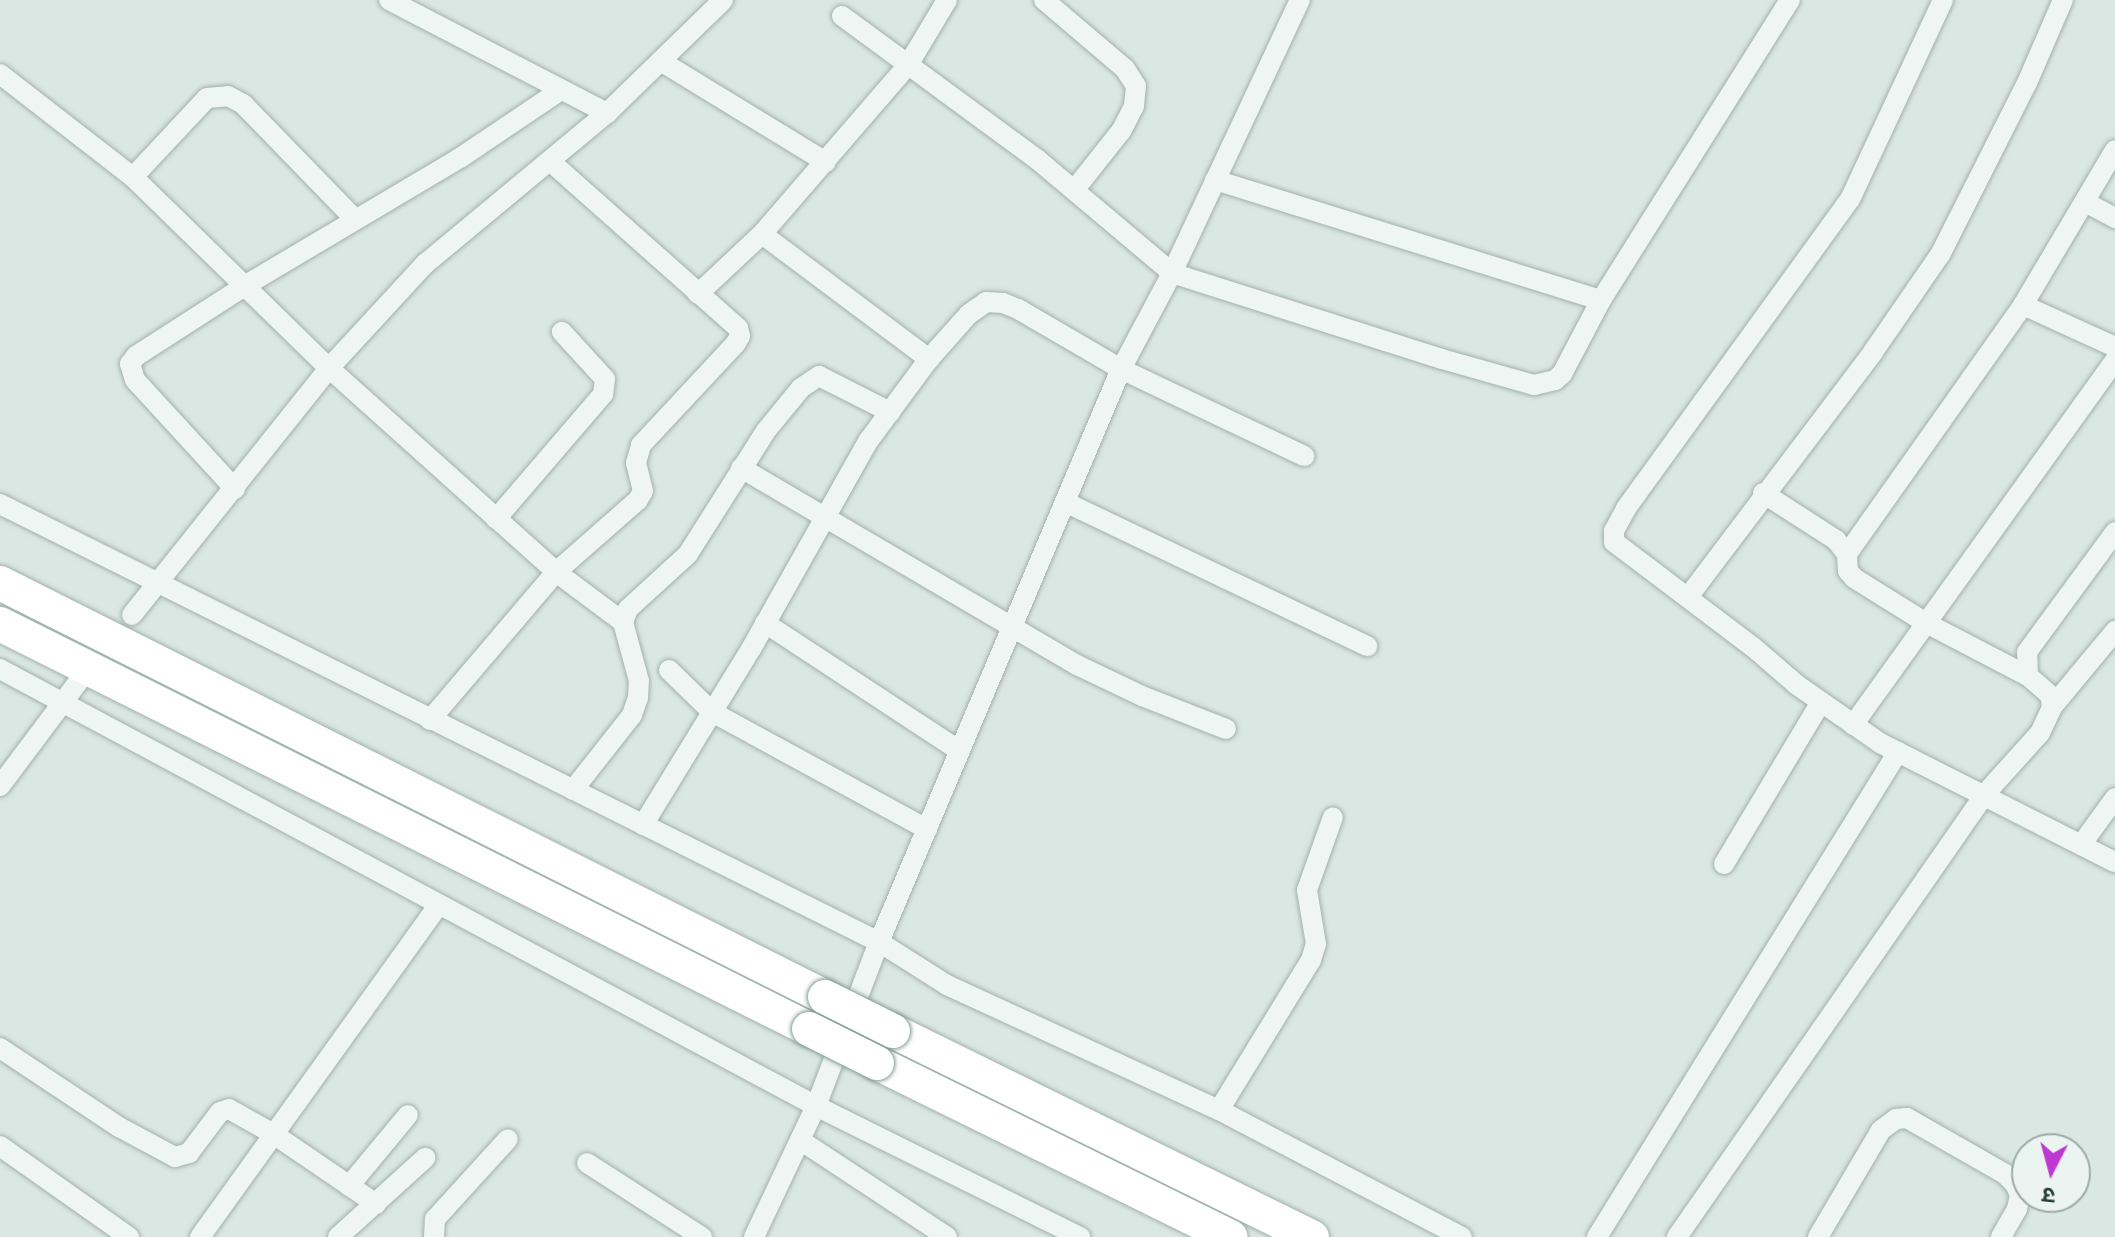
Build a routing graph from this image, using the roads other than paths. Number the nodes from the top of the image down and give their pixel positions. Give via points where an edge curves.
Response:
1 (389, 0) edge
2 (723, 0) edge
3 (947, 0) edge
4 (1044, 0) edge
5 (1300, 0) edge
6 (1790, 0) edge
7 (1943, 0) edge
8 (2063, 0) edge
9 (842, 16) dead end
10 (662, 62) junction
11 (908, 65) junction
12 (0, 74) edge
13 (561, 90) junction
14 (607, 113) junction
15 (2115, 150) edge
16 (550, 161) junction
17 (826, 162) junction
18 (133, 177) junction
19 (1215, 180) junction
20 (1075, 189) junction
21 (2085, 202) junction
22 (2115, 218) edge
23 (355, 219) junction
24 (762, 234) junction
25 (1172, 273) junction
26 (246, 285) junction
27 (698, 294) junction
28 (1601, 300) junction
29 (2023, 305) junction
30 (562, 332) dead end
31 (2115, 347) edge
32 (929, 359) junction
33 (2115, 360) edge
34 (329, 368) junction
35 (1121, 369) junction
36 (890, 412) junction
37 (1304, 456) dead end
38 (741, 468) junction
39 (235, 489) junction
40 (1763, 493) junction
41 (1065, 502) junction
42 (0, 504) edge
43 (825, 516) junction
44 (496, 519) junction
45 (2115, 532) edge
46 (1847, 554) junction
47 (556, 572) junction
48 (0, 583) edge
49 (158, 583) junction
50 (1688, 597) junction
51 (132, 615) dead end
52 (623, 622) junction
53 (765, 623) junction
54 (1926, 623) junction
55 (0, 624) edge
56 (1011, 629) junction
57 (2115, 631) edge
58 (1367, 646) dead end
59 (0, 669) edge
60 (669, 670) dead end
61 (2028, 676) junction
62 (78, 682) dead end
63 (1821, 702) junction
64 (61, 704) junction
65 (2052, 707) junction
66 (712, 712) junction
67 (430, 720) junction
68 (1853, 725) junction
69 (1226, 729) dead end
70 (960, 751) junction
71 (1898, 752) junction
72 (0, 786) edge
73 (573, 790) junction
74 (1985, 794) junction
75 (2115, 798) edge
76 (1333, 817) dead end
77 (643, 825) junction
78 (927, 829) junction
79 (2081, 845) junction
80 (2115, 862) edge
81 (1724, 864) dead end
82 (439, 905) junction
83 (879, 942) junction
84 (0, 1048) edge
85 (816, 1106) junction
86 (1219, 1110) junction
87 (408, 1115) dead end
88 (272, 1133) junction
89 (508, 1139) dead end
90 (800, 1140) junction
91 (0, 1146) edge
92 (425, 1158) dead end
93 (587, 1163) dead end
94 (349, 1186) junction
95 (376, 1204) junction
96 (129, 1237) edge
97 (200, 1237) edge
98 (338, 1237) edge
99 (434, 1237) edge
100 (702, 1237) edge
101 (754, 1237) edge
102 (947, 1237) edge
103 (1080, 1237) edge
104 (1230, 1237) edge
105 (1312, 1237) edge
106 (1462, 1237) edge
107 (1597, 1237) edge
108 (1677, 1237) edge
109 (1818, 1237) edge
110 (2001, 1237) edge

1 - 13 street
2 - 10 street
3 - 11 street
4 - 20 street via 1125,69 1136,86 1134,106 1121,131
5 - 19 street
6 - 28 street
7 - 50 street via 1850,199 1614,531 1621,549
8 - 40 street via 1941,253 1873,352
9 - 11 street
10 - 14 street
10 - 17 street
11 - 17 street
11 - 20 street
12 - 18 street
13 - 14 street
13 - 23 street via 460,158
14 - 16 street
15 - 21 street
16 - 27 street
16 - 34 street via 425,264
17 - 24 street
18 - 23 street via 207,98 228,96 243,104
18 - 26 street
19 - 25 street
19 - 28 street
20 - 25 street
21 - 22 street
21 - 29 street
23 - 26 street
24 - 27 street
24 - 32 street
25 - 28 street via 1534,385 1562,374
25 - 35 street
26 - 34 street
26 - 39 street via 130,364 135,380
27 - 47 street via 738,328 736,343 641,445 636,463 643,491 638,500
29 - 31 street
29 - 46 street
30 - 44 street via 605,379 603,394
32 - 35 street via 986,302 1018,309
32 - 36 street
33 - 54 street
34 - 39 street
34 - 44 street
35 - 37 street
35 - 41 street
36 - 38 street via 833,381 810,379
36 - 43 street
38 - 43 street
38 - 52 street via 688,554 628,609
39 - 49 street
40 - 46 street via 1836,540
40 - 50 street
41 - 56 street
41 - 58 street
42 - 49 street
43 - 53 street
43 - 56 street
44 - 47 street
45 - 61 street via 2027,652
46 - 54 street via 1854,578
47 - 52 street
47 - 67 street
48 - 105 highway, bridge
49 - 51 street
49 - 67 street
50 - 63 street
52 - 73 street via 639,681 638,698 632,715
53 - 66 street
53 - 70 street
54 - 61 street
54 - 68 street
55 - 104 highway, bridge
56 - 69 street via 1105,680
56 - 70 street
57 - 65 street
59 - 64 street
60 - 66 street
61 - 65 street via 2050,695
62 - 64 street
63 - 68 street
63 - 81 street
64 - 72 street
64 - 82 street
65 - 74 street via 2040,733
66 - 77 street
66 - 78 street
67 - 73 street
68 - 71 street
70 - 78 street
71 - 74 street
71 - 107 street
73 - 77 street
74 - 79 street
74 - 108 street
75 - 79 street
76 - 86 street via 1307,890 1316,944 1311,960
77 - 83 street
78 - 83 street
79 - 80 street
82 - 85 street
82 - 88 street
83 - 85 street
83 - 86 street via 947,985
84 - 88 street via 119,1127 175,1157 189,1153 220,1112 229,1109
85 - 90 street
85 - 103 street
86 - 106 street
87 - 94 street
88 - 94 street
88 - 97 street
89 - 99 street via 435,1219
90 - 101 street
90 - 102 street
91 - 96 street
92 - 95 street
93 - 100 street
94 - 95 street
95 - 98 street
109 - 110 street via 1881,1130 1907,1118 2015,1184 2020,1195 2017,1209

